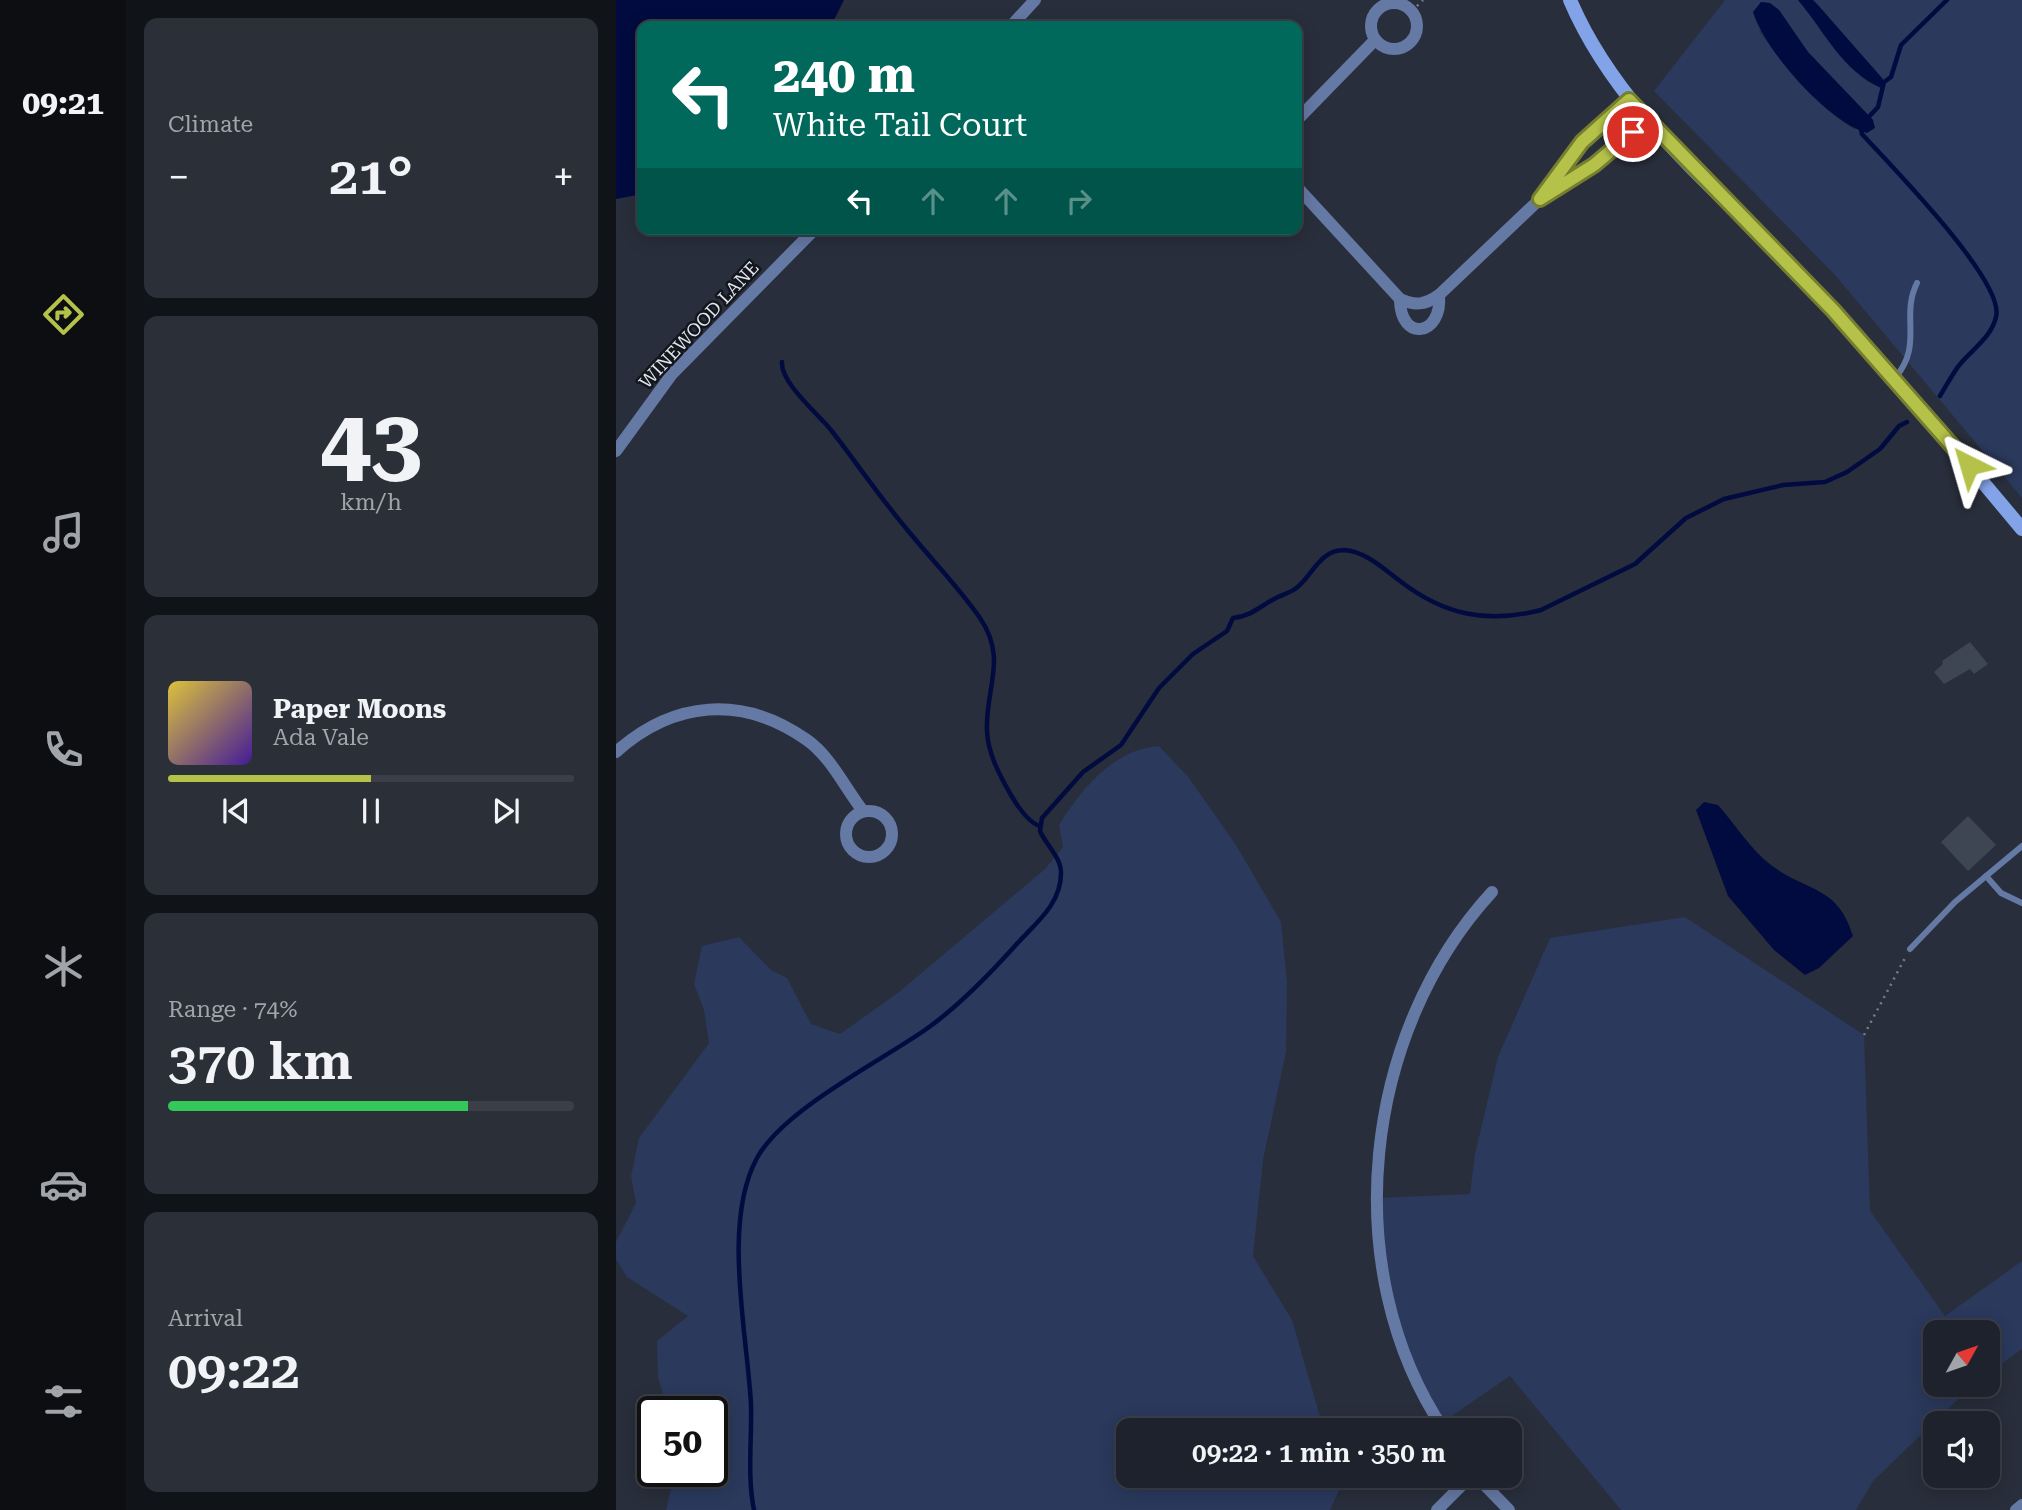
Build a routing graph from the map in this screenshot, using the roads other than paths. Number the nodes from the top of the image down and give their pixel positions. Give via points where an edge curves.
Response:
1 (1035, 0) edge
2 (1570, 0) edge
3 (1016, 21) edge
4 (1375, 40) junction
5 (1629, 100) junction
6 (1302, 115) edge
7 (1647, 120) junction
8 (1302, 192) edge
9 (1540, 199) junction
10 (809, 235) edge
11 (1917, 283) dead end
12 (1439, 295) junction
13 (1400, 299) junction
14 (1895, 378) junction
15 (618, 442) edge
16 (2022, 529) edge
17 (616, 752) edge
18 (863, 811) dead end
19 (2022, 846) edge
20 (1986, 876) junction
21 (1492, 892) dead end
22 (2022, 903) edge
23 (1910, 948) road end
24 (1438, 1418) edge
25 (1460, 1488) edge
26 (1487, 1488) edge
27 (2022, 1505) edge
28 (1437, 1510) edge
29 (1510, 1510) edge
30 (2016, 1510) edge

1 - 3 street
2 - 5 main road via 1598,57
4 - 4 street via 1391,49 1410,42 1416,24 1412,11 1394,3 1379,8 1371,22
4 - 6 street
5 - 7 main road
5 - 9 street via 1582,142
7 - 9 street via 1594,165
7 - 14 main road
8 - 13 street
9 - 12 street
10 - 15 street, WINEWOOD LANE via 672,374
11 - 14 lane via 1910,304 1910,353
12 - 13 street via 1422,304
12 - 13 street via 1437,319 1418,330 1402,319
14 - 16 main road
17 - 18 street via 639,731 679,713 718,707 772,720 808,741
19 - 20 lane
20 - 22 lane via 2001,893
20 - 23 lane
21 - 24 street via 1463,923 1431,976 1398,1055 1384,1115 1377,1198 1381,1258 1391,1310 1409,1364
25 - 28 street
26 - 29 street
27 - 30 street

